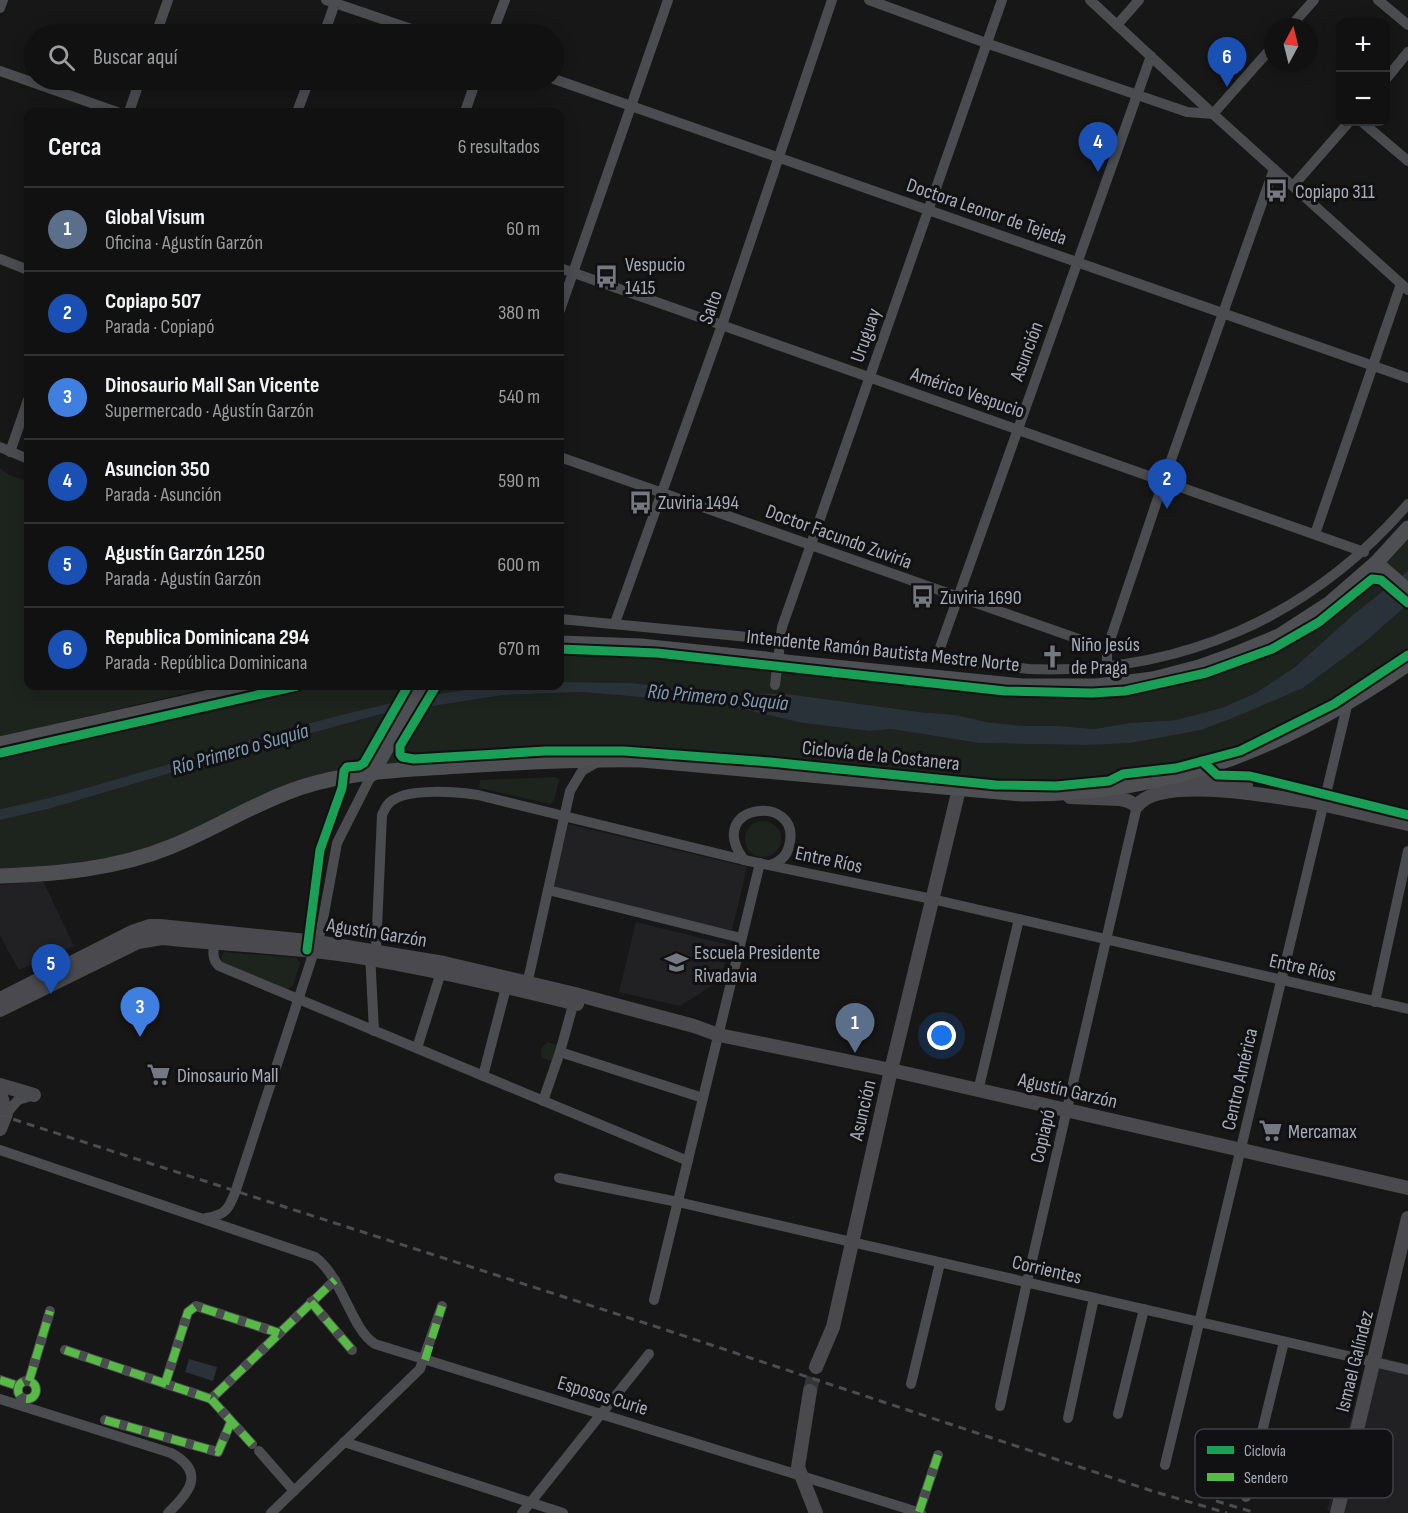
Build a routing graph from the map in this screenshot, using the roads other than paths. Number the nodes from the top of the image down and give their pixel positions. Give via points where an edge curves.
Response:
1 (3, 0) edge
2 (168, 0) edge
3 (505, 0) edge
4 (669, 0) edge
5 (832, 0) edge
6 (869, 0) edge
7 (1002, 0) edge
8 (1090, 0) edge
9 (1139, 0) edge
10 (1314, 0) edge
11 (1378, 0) edge
12 (333, 1) edge
13 (0, 8) edge
14 (1298, 18) edge
15 (160, 24) edge
16 (327, 24) edge
17 (398, 24) edge
18 (496, 24) edge
19 (1117, 25) junction
20 (1408, 25) edge
21 (986, 43) junction
22 (1408, 52) edge
23 (1150, 56) junction
24 (1264, 56) edge
25 (0, 71) edge
26 (1390, 74) edge
27 (24, 79) edge
28 (564, 82) edge
29 (54, 90) edge
30 (137, 90) edge
31 (305, 90) edge
32 (473, 90) edge
33 (1137, 95) junction
34 (632, 106) junction
35 (106, 108) edge
36 (130, 108) edge
37 (298, 108) edge
38 (466, 108) edge
39 (1213, 114) junction
40 (1346, 126) edge
41 (1367, 126) edge
42 (779, 156) junction
43 (1408, 161) edge
44 (1274, 169) junction
45 (1293, 186) junction
46 (928, 209) junction
47 (0, 260) edge
48 (1078, 262) junction
49 (24, 269) edge
50 (564, 270) edge
51 (572, 273) junction
52 (1404, 287) edge
53 (564, 298) edge
54 (1222, 313) junction
55 (722, 325) junction
56 (1373, 366) junction
57 (869, 377) junction
58 (1408, 378) edge
59 (24, 409) edge
60 (1018, 429) junction
61 (5, 450) edge
62 (24, 457) edge
63 (564, 458) edge
64 (1164, 480) junction
65 (664, 492) junction
66 (1408, 504) edge
67 (1408, 528) edge
68 (1315, 534) junction
69 (811, 546) junction
70 (1364, 552) junction
71 (1376, 563) junction
72 (1408, 591) edge
73 (958, 597) junction
74 (564, 619) edge
75 (615, 623) junction
76 (779, 640) junction
77 (564, 643) edge
78 (1107, 649) junction
79 (936, 659) junction
80 (1408, 664) edge
81 (1107, 667) junction
82 (775, 685) dead end
83 (241, 690) edge
84 (418, 690) edge
85 (1348, 702) junction
86 (0, 744) edge
87 (602, 759) junction
88 (374, 770) junction
89 (1145, 783) junction
90 (959, 789) junction
91 (1041, 794) junction
92 (1323, 804) junction
93 (1137, 806) junction
94 (564, 816) junction
95 (1408, 824) edge
96 (1408, 852) edge
97 (744, 860) junction
98 (765, 864) junction
99 (0, 876) edge
100 (548, 890) junction
101 (932, 899) junction
102 (1019, 919) junction
103 (216, 937) junction
104 (741, 938) junction
105 (1107, 939) junction
106 (315, 946) junction
107 (372, 953) junction
108 (443, 968) junction
109 (1281, 980) junction
110 (508, 983) junction
111 (526, 987) junction
112 (0, 999) edge
113 (298, 999) junction
114 (574, 999) junction
115 (1375, 1002) junction
116 (0, 1010) edge
117 (1408, 1010) edge
118 (374, 1030) junction
119 (719, 1035) junction
120 (417, 1048) junction
121 (560, 1052) junction
122 (891, 1070) junction
123 (483, 1076) junction
124 (0, 1085) edge
125 (978, 1090) junction
126 (0, 1092) edge
127 (34, 1095) joint
128 (703, 1098) junction
129 (543, 1101) junction
130 (1066, 1110) junction
131 (6, 1114) junction
132 (0, 1129) edge
133 (1241, 1149) junction
134 (0, 1150) edge
135 (688, 1161) junction
136 (559, 1178) dead end
137 (1408, 1188) edge
138 (232, 1201) junction
139 (678, 1202) junction
140 (1408, 1218) edge
141 (202, 1219) junction
142 (246, 1233) junction
143 (851, 1242) junction
144 (940, 1263) junction
145 (335, 1280) junction
146 (1027, 1282) junction
147 (1094, 1298) junction
148 (654, 1300) dead end
149 (311, 1302) junction
150 (442, 1306) dead end
151 (1144, 1309) junction
152 (50, 1311) dead end
153 (1199, 1322) junction
154 (279, 1332) junction
155 (1284, 1342) junction
156 (65, 1350) dead end
157 (352, 1350) dead end
158 (649, 1354) dead end
159 (424, 1360) junction
160 (1374, 1362) junction
161 (816, 1367) tunnel mouth
162 (1408, 1370) edge
163 (0, 1380) edge
164 (165, 1384) junction
165 (911, 1384) dead end
166 (810, 1390) tunnel mouth
167 (0, 1399) edge
168 (211, 1399) junction
169 (1000, 1406) dead end
170 (602, 1413) junction
171 (1118, 1414) dead end
172 (1068, 1418) dead end
173 (105, 1419) dead end
174 (231, 1422) junction
175 (1263, 1429) edge
176 (1358, 1429) edge
177 (344, 1442) junction
178 (938, 1455) dead end
179 (1165, 1465) dead end
180 (799, 1475) junction
181 (294, 1491) junction
182 (1341, 1498) edge
183 (530, 1503) junction
184 (168, 1513) edge
185 (272, 1513) edge
186 (522, 1513) edge
187 (563, 1513) edge
188 (816, 1513) edge
189 (920, 1513) edge
190 (1337, 1513) edge

1 - 13 street
2 - 15 street
3 - 18 street
4 - 34 street
5 - 42 street, Salto
6 - 21 street
7 - 21 street, Uruguay
8 - 19 street
9 - 19 street
10 - 14 street
11 - 20 street
12 - 16 street
12 - 17 street
19 - 23 street
21 - 33 street
21 - 46 street, Uruguay
22 - 26 street
23 - 33 street, Asunción
23 - 39 street
24 - 39 street
25 - 27 street
28 - 34 street, Doctora Leonor de Tejeda
29 - 35 street
30 - 36 street
31 - 37 street
32 - 38 street
33 - 39 street via 1187,112
33 - 48 street, Asunción
34 - 42 street, Doctora Leonor de Tejeda
34 - 51 street
39 - 44 street
40 - 45 street
41 - 43 street
42 - 46 street, Doctora Leonor de Tejeda
42 - 55 street, Salto
44 - 45 street
44 - 54 street
45 - 52 street
46 - 48 street, Doctora Leonor de Tejeda
46 - 57 street, Uruguay
47 - 49 street
48 - 54 street, Doctora Leonor de Tejeda
48 - 60 street, Asunción
50 - 51 street, Américo Vespucio
51 - 53 street
51 - 55 street, Américo Vespucio
52 - 56 street
54 - 56 street, Doctora Leonor de Tejeda
54 - 64 street
55 - 57 street, Américo Vespucio
55 - 65 street, Salto
56 - 58 street, Doctora Leonor de Tejeda
56 - 68 street
57 - 60 street, Américo Vespucio
57 - 69 street, Uruguay
59 - 61 street
60 - 64 street, Américo Vespucio
60 - 73 street, Asunción
61 - 62 street
63 - 65 street, Doctor Facundo Zuviría
64 - 68 street, Américo Vespucio
64 - 78 street
65 - 69 street, Doctor Facundo Zuviría
65 - 75 street, Salto
66 - 70 street
67 - 71 main road, Intendente Ramón Bautista Mestre Norte
68 - 70 street, Américo Vespucio
69 - 73 street, Doctor Facundo Zuviría
69 - 76 street, Uruguay
70 - 81 street via 1296,602 1234,634 1198,648
71 - 72 main road
71 - 77 main road, Intendente Ramón Bautista Mestre Norte, bridge via 1330,603 1279,636 1198,667 1124,684 1022,686 641,646
73 - 78 street, Doctor Facundo Zuviría
73 - 79 street, Asunción
74 - 75 street
75 - 76 street
76 - 79 street
76 - 82 street, Uruguay
78 - 81 street
79 - 81 street via 1029,669
80 - 85 main road
83 - 86 main road
84 - 88 main road
85 - 89 main road via 1308,726 1237,758
85 - 92 street, Centro América
87 - 88 main road
87 - 90 main road
87 - 94 street via 575,781
88 - 99 main road via 303,787 141,857 73,871
88 - 106 street via 337,843
89 - 91 main road
89 - 92 main road via 1221,780
90 - 91 main road
90 - 101 main road, Asunción
91 - 93 main road via 1120,799
92 - 93 main road via 1197,789 1150,795
92 - 95 main road
92 - 109 street, Centro América
93 - 105 street, Copiapó
94 - 97 street, Entre Ríos
94 - 100 street
94 - 107 street, Entre Ríos via 448,791 394,798 382,815
96 - 115 street
97 - 98 street, Entre Ríos
97 - 98 street via 735,847 735,828 748,813 767,810 783,818 790,834 783,858
98 - 101 street, Entre Ríos
98 - 104 street
100 - 104 street
100 - 111 street
101 - 102 street, Entre Ríos
101 - 122 main road, Asunción
102 - 105 street, Entre Ríos
102 - 125 street
103 - 106 main road, Agustín Garzón
103 - 112 main road, Agustín Garzón via 160,926 140,929
103 - 113 street via 214,959 219,966
103 - 116 main road, Agustín Garzón via 144,940
104 - 119 street
105 - 109 street, Entre Ríos
105 - 130 street, Copiapó
106 - 107 main road, Agustín Garzón
106 - 113 street
107 - 108 main road, Agustín Garzón
107 - 118 street, Entre Ríos
108 - 110 main road, Agustín Garzón
108 - 120 street
109 - 115 street, Entre Ríos
109 - 133 street, Centro América
110 - 111 main road, Agustín Garzón
110 - 123 street
111 - 114 main road, Agustín Garzón
113 - 118 street
113 - 138 street
114 - 119 main road, Agustín Garzón via 692,1034
114 - 121 street
115 - 117 street, Entre Ríos
118 - 120 street
119 - 122 main road, Agustín Garzón
119 - 128 street
120 - 123 street
121 - 128 street
121 - 129 street
122 - 125 main road, Agustín Garzón
122 - 143 main road, Asunción
123 - 129 street
124 - 127 main road
125 - 130 main road, Agustín Garzón
126 - 131 main road
127 - 131 street via 18,1100
128 - 135 street
129 - 135 street
130 - 133 main road, Agustín Garzón
130 - 146 street, Copiapó
131 - 132 main road
133 - 137 main road, Agustín Garzón
133 - 153 street, Centro América
134 - 141 street
135 - 139 street
136 - 139 street, Corrientes
138 - 141 street via 219,1216
138 - 142 street via 232,1217
139 - 143 street, Corrientes
139 - 148 street
140 - 160 main road, Ismael Galíndez
141 - 142 street
142 - 145 street, Esposos Curie via 315,1257
143 - 144 street, Corrientes
143 - 161 main road, Asunción via 833,1327
144 - 146 street, Corrientes
144 - 165 street
145 - 149 street
145 - 159 street, Esposos Curie via 370,1340
146 - 147 street, Corrientes
146 - 169 street, Copiapó
147 - 151 street, Corrientes
147 - 172 street
149 - 154 street
149 - 157 street
150 - 159 street
151 - 153 street, Corrientes
151 - 171 street
152 - 163 street via 24,1384
153 - 155 street, Corrientes
153 - 179 street, Centro América
154 - 164 street via 201,1306 192,1308
154 - 168 street
155 - 160 street, Corrientes
155 - 175 street
156 - 164 street
158 - 170 street
159 - 170 street, Esposos Curie
159 - 177 street via 420,1369
160 - 162 street, Corrientes
160 - 176 main road, Ismael Galíndez
164 - 168 street
166 - 180 main road
167 - 184 street via 179,1458 191,1475 189,1491
168 - 174 street
170 - 180 street, Esposos Curie
170 - 183 street
173 - 174 street via 218,1452
174 - 181 street
177 - 181 street
177 - 183 street
178 - 189 street
180 - 188 main road
180 - 189 street, Esposos Curie
181 - 185 street
182 - 190 main road, Ismael Galíndez
183 - 186 street
183 - 187 street

